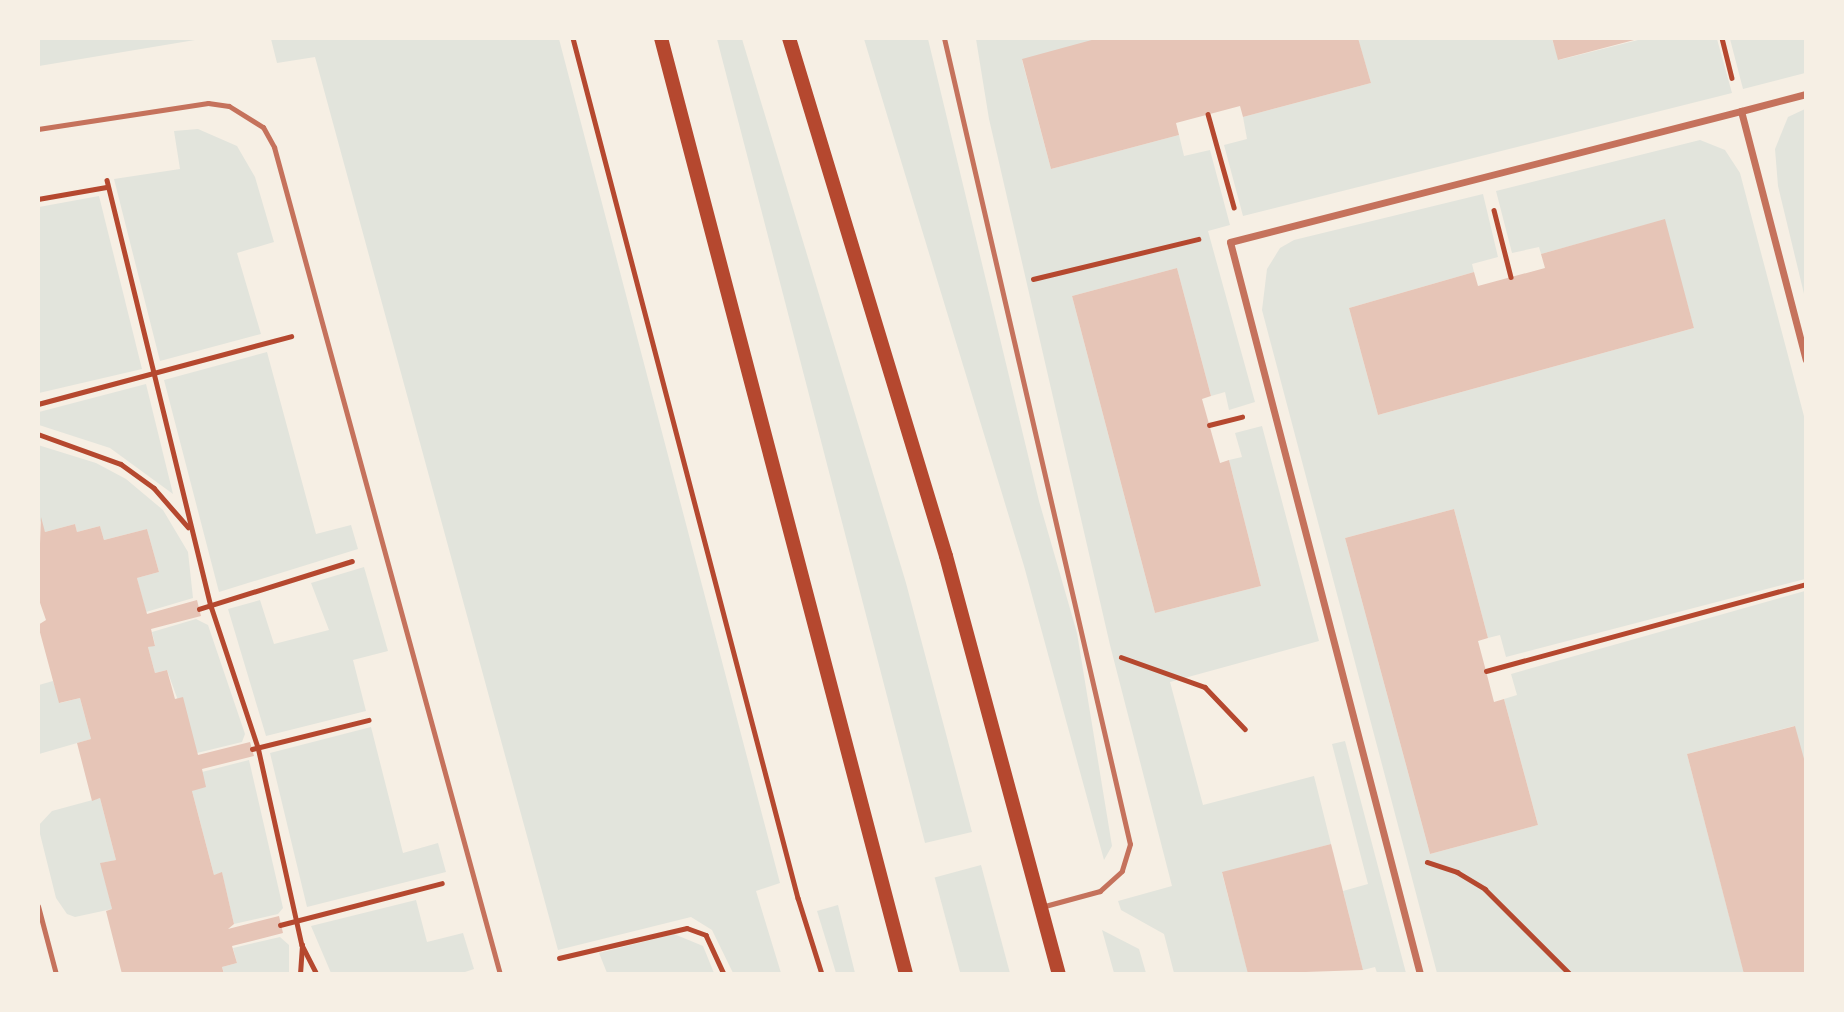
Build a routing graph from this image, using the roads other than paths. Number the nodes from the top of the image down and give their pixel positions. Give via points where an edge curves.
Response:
1 (661, 38) edge
2 (789, 38) edge
3 (944, 38) edge
4 (1805, 94) edge
5 (1741, 111) junction
6 (38, 129) edge
7 (1805, 360) edge
8 (38, 905) edge
9 (1041, 907) junction
10 (56, 974) edge
11 (500, 974) edge
12 (906, 974) edge
13 (1059, 974) edge
14 (1420, 974) edge

1 - 12 main road
2 - 9 main road via 946,556
3 - 9 lane via 1128,830 1128,859 1100,891
4 - 5 street
5 - 7 street
5 - 14 street via 1230,242
6 - 11 lane via 208,103 247,115 263,127 274,147
8 - 10 lane
9 - 13 main road

